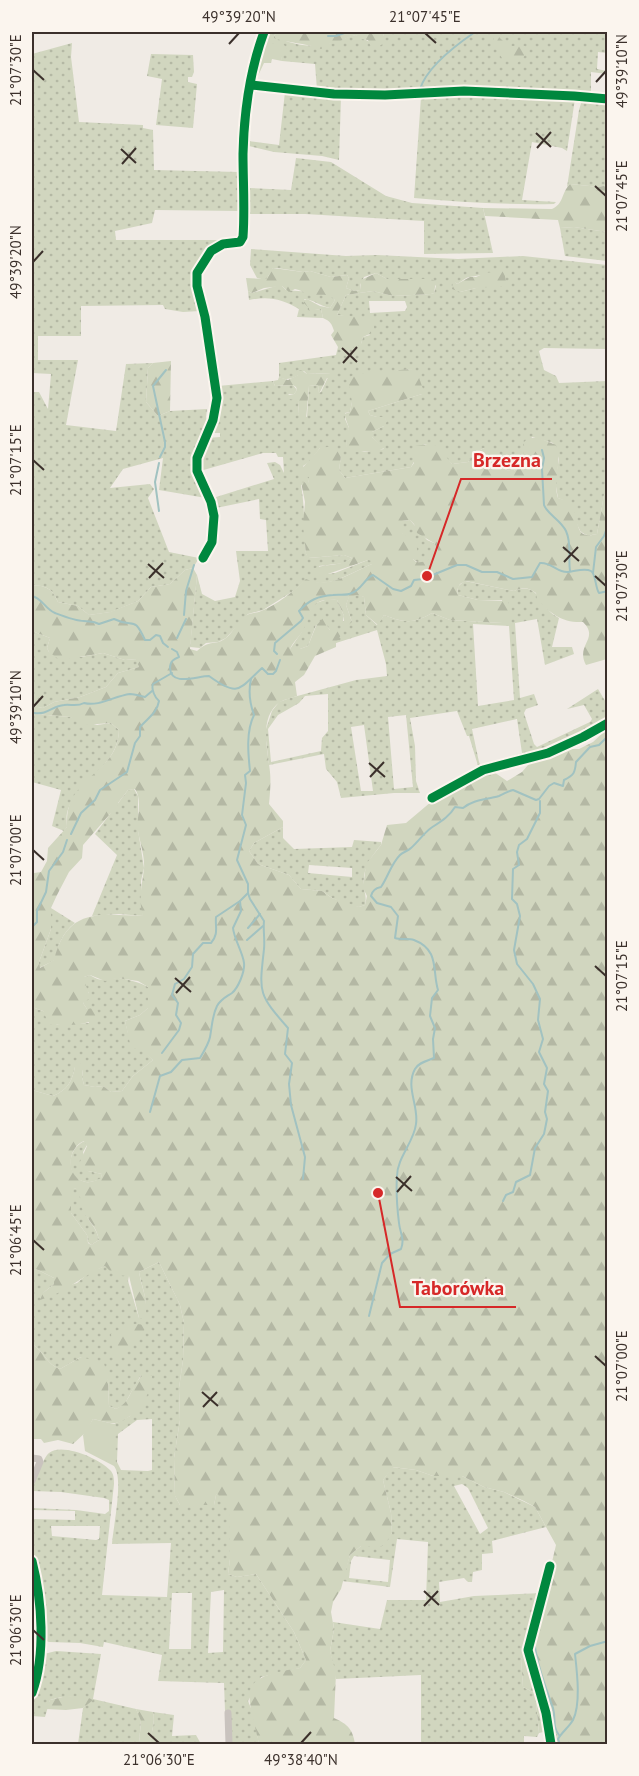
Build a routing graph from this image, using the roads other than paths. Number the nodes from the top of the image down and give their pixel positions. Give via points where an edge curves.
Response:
1 (264, 32) edge
2 (251, 85) junction
3 (608, 99) edge
4 (203, 558) dead end
5 (608, 723) edge
6 (432, 798) dead end
7 (32, 1458) edge
8 (32, 1481) edge
9 (32, 1562) edge
10 (550, 1566) dead end
11 (32, 1693) edge
12 (228, 1713) dead end
13 (229, 1744) edge
14 (551, 1744) edge

1 - 2 street
2 - 3 street via 334,94 464,91
2 - 4 street via 244,137 243,237 240,242 223,244 211,251 197,273 217,398 213,420 196,459 214,516 212,542
5 - 6 street via 548,753 483,770
7 - 8 street via 40,1462
9 - 11 street via 39,1600 40,1647
10 - 14 street via 528,1650
12 - 13 street

